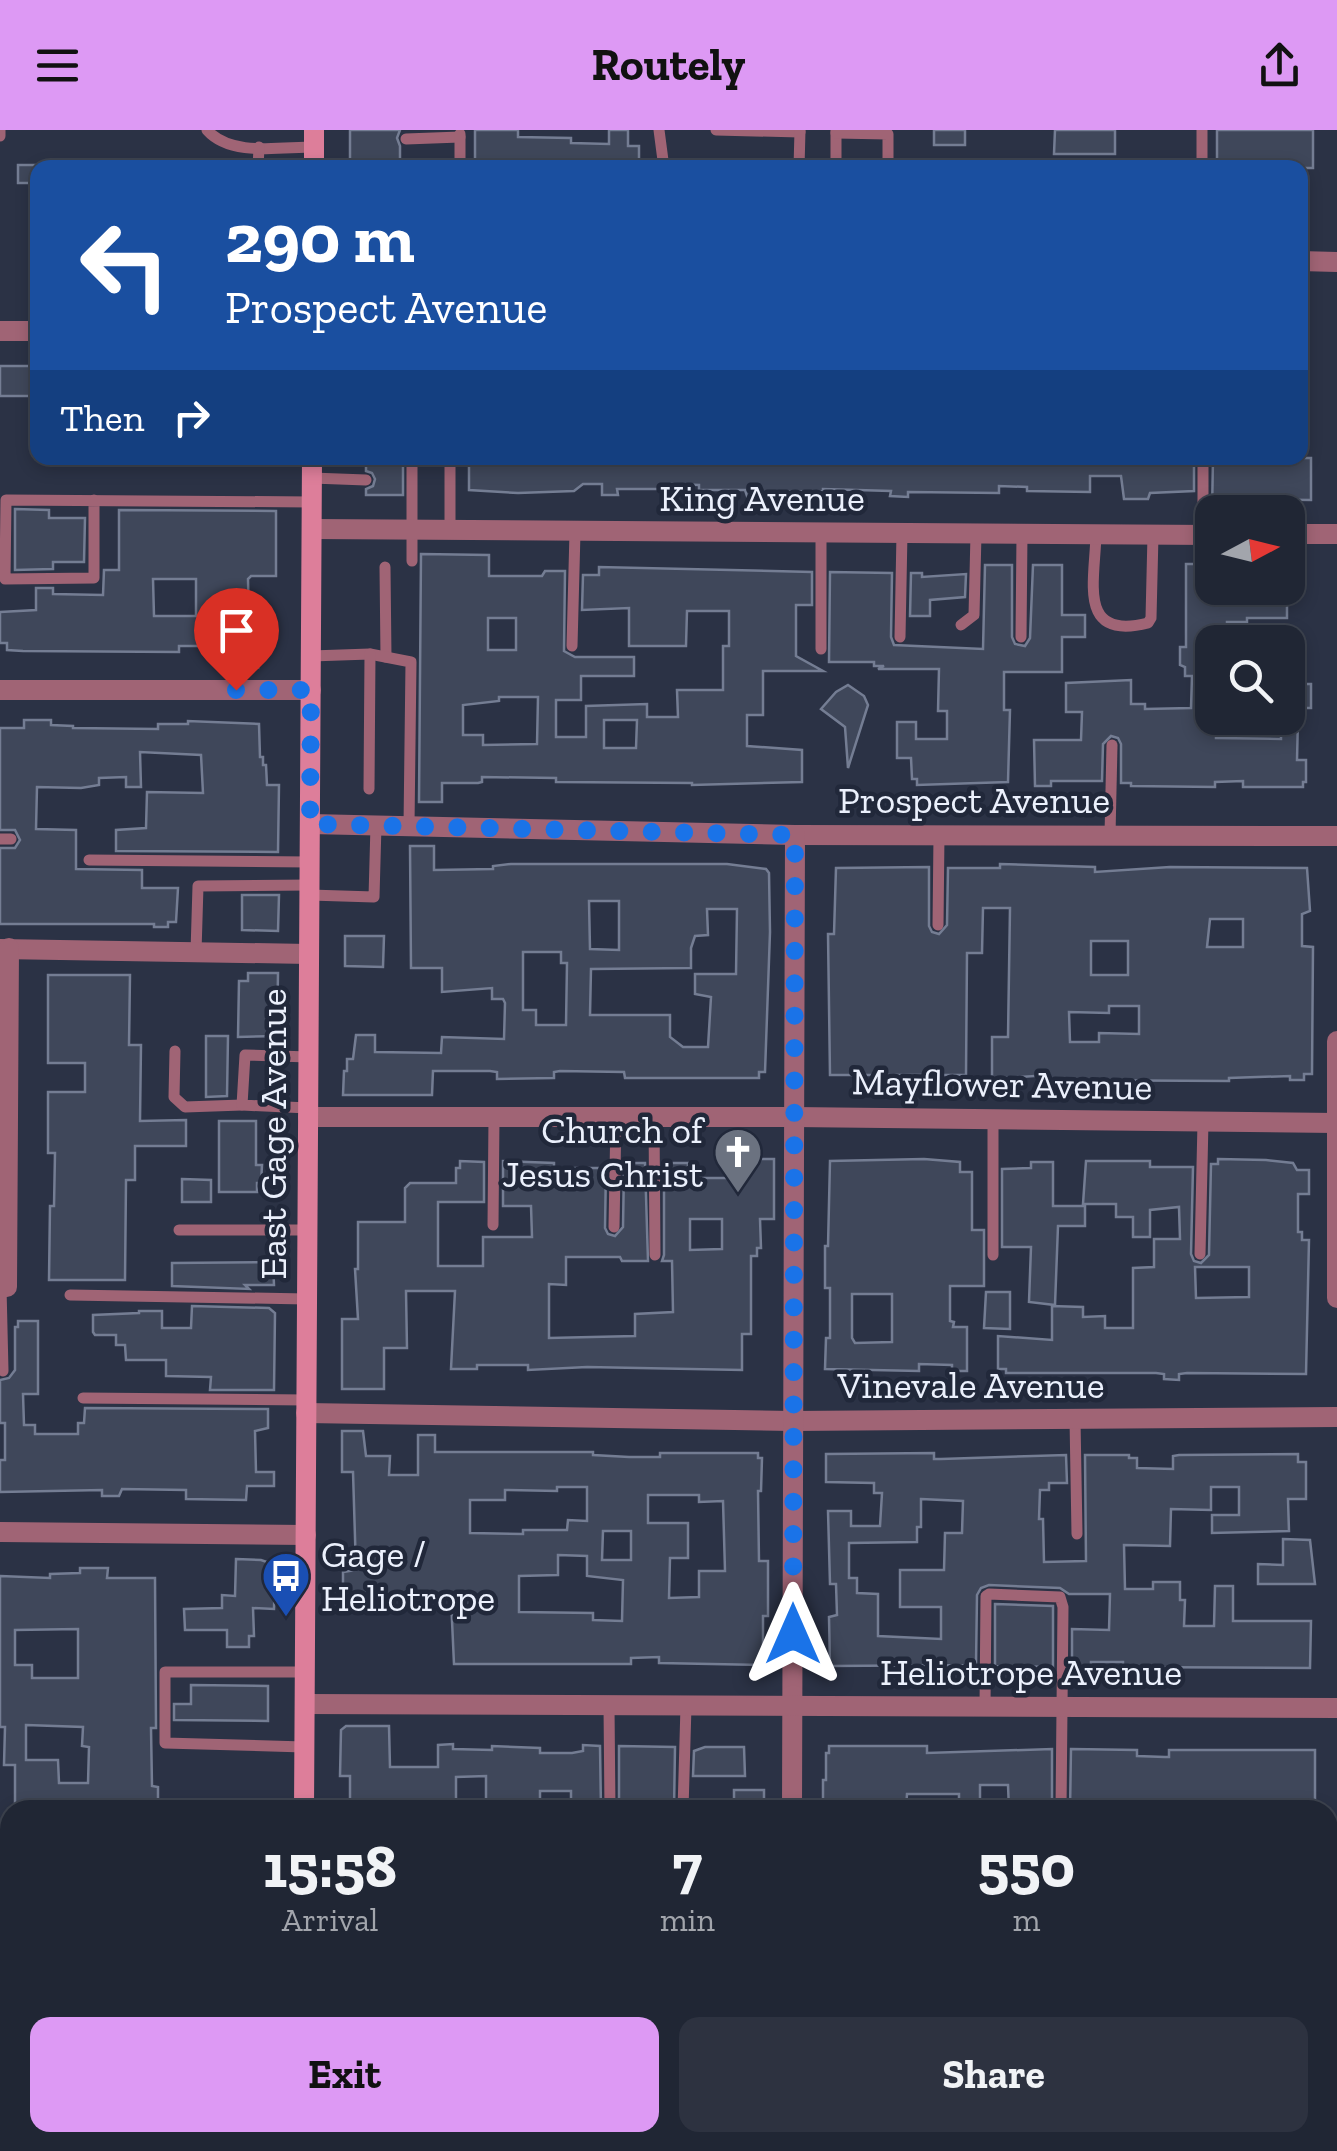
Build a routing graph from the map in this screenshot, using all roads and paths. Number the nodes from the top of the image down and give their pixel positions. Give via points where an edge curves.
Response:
1 (206, 130) edge
2 (659, 130) edge
3 (716, 130) edge
4 (1202, 130) edge
5 (800, 131) edge
6 (836, 131) edge
7 (460, 134) edge
8 (406, 139) dead end
9 (259, 147) junction
10 (314, 148) edge
11 (258, 160) edge
12 (460, 160) edge
13 (663, 160) edge
14 (799, 160) edge
15 (836, 160) edge
16 (888, 160) edge
17 (1202, 160) edge
18 (1308, 262) edge
19 (1337, 262) edge
20 (0, 331) edge
21 (30, 331) edge
22 (412, 465) edge
23 (450, 465) edge
24 (1203, 465) edge
25 (312, 468) edge
26 (366, 480) dead end
27 (1205, 495) edge
28 (94, 500) junction
29 (312, 502) junction
30 (312, 529) junction
31 (412, 530) junction
32 (450, 531) junction
33 (575, 532) junction
34 (821, 533) junction
35 (902, 533) junction
36 (976, 534) junction
37 (1022, 534) junction
38 (1096, 534) junction
39 (1153, 534) junction
40 (1195, 534) edge
41 (1305, 534) edge
42 (1337, 534) edge
43 (412, 561) dead end
44 (385, 568) dead end
45 (961, 625) dead end
46 (900, 637) dead end
47 (1021, 637) dead end
48 (572, 646) dead end
49 (821, 649) dead end
50 (370, 654) junction
51 (311, 656) junction
52 (386, 658) junction
53 (0, 690) edge
54 (311, 690) junction
55 (1112, 745) dead end
56 (369, 789) dead end
57 (310, 824) junction
58 (376, 825) junction
59 (409, 826) junction
60 (795, 835) junction
61 (939, 835) junction
62 (1110, 835) junction
63 (1337, 836) edge
64 (88, 860) dead end
65 (310, 862) junction
66 (310, 890) junction
67 (938, 925) dead end
68 (4, 948) edge
69 (196, 952) junction
70 (310, 954) junction
71 (1337, 1040) edge
72 (175, 1051) dead end
73 (308, 1057) junction
74 (242, 1105) junction
75 (308, 1113) junction
76 (494, 1117) junction
77 (616, 1117) junction
78 (654, 1117) junction
79 (794, 1117) junction
80 (993, 1119) junction
81 (1202, 1122) junction
82 (1336, 1123) edge
83 (493, 1225) dead end
84 (614, 1227) dead end
85 (179, 1230) dead end
86 (308, 1230) junction
87 (656, 1254) dead end
88 (1200, 1254) dead end
89 (994, 1255) dead end
90 (3, 1287) edge
91 (70, 1295) dead end
92 (1337, 1298) edge
93 (307, 1299) junction
94 (3, 1371) dead end
95 (83, 1398) dead end
96 (307, 1406) junction
97 (1337, 1417) edge
98 (1075, 1419) junction
99 (792, 1421) junction
100 (0, 1532) edge
101 (1076, 1534) dead end
102 (306, 1535) junction
103 (305, 1672) junction
104 (305, 1704) junction
105 (794, 1705) junction
106 (609, 1706) junction
107 (686, 1706) junction
108 (985, 1708) junction
109 (1062, 1708) junction
110 (1337, 1708) edge
111 (304, 1747) junction
112 (304, 1800) edge
113 (610, 1800) edge
114 (683, 1800) edge
115 (792, 1800) edge
116 (1062, 1800) edge

1 - 9 lane via 219,143
2 - 13 lane
3 - 5 lane
4 - 17 lane
5 - 14 lane
6 - 15 lane
6 - 16 lane via 888,134
7 - 8 lane
7 - 12 lane
9 - 10 lane
9 - 11 lane
18 - 19 street
20 - 21 street
22 - 31 lane
23 - 32 lane
24 - 27 lane
25 - 26 lane
25 - 29 main road, East Gage Avenue
28 - 28 lane via 6,500 5,579 94,578
28 - 29 lane
29 - 30 main road, East Gage Avenue
30 - 31 street, King Avenue
30 - 51 main road, East Gage Avenue
31 - 32 street, King Avenue
31 - 43 lane
32 - 33 street, King Avenue
33 - 34 street, King Avenue
33 - 48 lane
34 - 35 street, King Avenue
34 - 49 lane
35 - 36 street, King Avenue
35 - 46 lane
36 - 37 street, King Avenue
36 - 45 lane via 974,615
37 - 38 street, King Avenue
37 - 47 lane
38 - 39 street, King Avenue
38 - 39 lane via 1098,615 1107,624 1140,626 1152,618
39 - 40 street, King Avenue
41 - 42 street
44 - 52 lane
50 - 51 lane
50 - 52 lane
50 - 56 lane
51 - 54 main road, East Gage Avenue
52 - 59 lane via 411,662
53 - 54 street
54 - 57 main road, East Gage Avenue
55 - 62 lane
57 - 58 street, Prospect Avenue
57 - 65 main road, East Gage Avenue
58 - 59 street, Prospect Avenue
58 - 66 lane via 374,897
59 - 60 street, Prospect Avenue
60 - 61 street, Prospect Avenue
60 - 79 street
61 - 62 street, Prospect Avenue
61 - 67 lane
62 - 63 street, Prospect Avenue
64 - 65 lane
65 - 66 main road, East Gage Avenue
66 - 69 lane via 198,886
66 - 70 main road, East Gage Avenue
68 - 69 street
68 - 90 street
69 - 70 street
70 - 73 main road, East Gage Avenue
71 - 82 street
72 - 74 lane via 174,1097 185,1107
73 - 74 lane via 245,1055
73 - 75 main road, East Gage Avenue
74 - 75 lane
75 - 76 street, Mayflower Avenue
75 - 86 main road, East Gage Avenue
76 - 77 street, Mayflower Avenue
76 - 83 lane
77 - 78 street, Mayflower Avenue
77 - 84 lane
78 - 79 street, Mayflower Avenue
78 - 87 lane
79 - 80 street, Mayflower Avenue
79 - 99 street
80 - 81 street, Mayflower Avenue
80 - 89 lane
81 - 82 street, Mayflower Avenue
81 - 88 lane
82 - 92 street
85 - 86 lane
86 - 93 main road, East Gage Avenue
90 - 94 lane
91 - 93 lane
93 - 96 main road, East Gage Avenue
95 - 96 lane
96 - 99 street, Vinevale Avenue
96 - 102 main road, East Gage Avenue
97 - 98 street, Vinevale Avenue
98 - 99 street, Vinevale Avenue
98 - 101 lane
99 - 105 street
100 - 102 street
102 - 103 main road, East Gage Avenue
103 - 104 main road, East Gage Avenue
103 - 111 lane via 164,1672 165,1743
104 - 106 street, Heliotrope Avenue
104 - 111 main road, East Gage Avenue
105 - 107 street, Heliotrope Avenue
105 - 108 street, Heliotrope Avenue
105 - 115 street
106 - 107 street, Heliotrope Avenue
106 - 113 lane
107 - 114 lane
108 - 109 street, Heliotrope Avenue
108 - 109 lane via 988,1594 1060,1597
109 - 110 street, Heliotrope Avenue
109 - 116 lane
111 - 112 main road, East Gage Avenue

